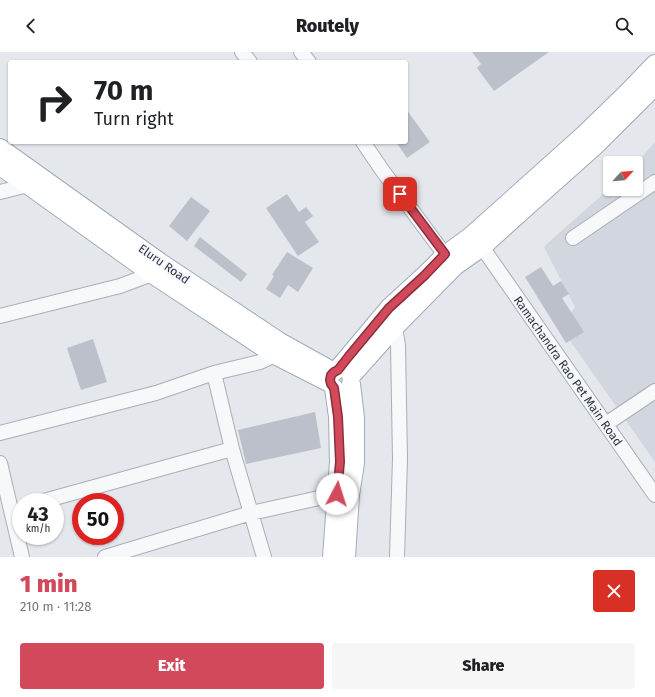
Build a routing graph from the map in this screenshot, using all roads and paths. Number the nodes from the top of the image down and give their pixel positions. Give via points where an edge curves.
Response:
1 (242, 52) edge
2 (301, 52) edge
3 (248, 60) edge
4 (307, 60) edge
5 (655, 64) edge
6 (655, 86) edge
7 (588, 141) junction
8 (364, 144) edge
9 (0, 148) edge
10 (0, 166) edge
11 (655, 182) edge
12 (28, 185) junction
13 (0, 192) edge
14 (573, 238) dead end
15 (482, 246) junction
16 (445, 254) junction
17 (156, 268) junction
18 (0, 316) edge
19 (395, 327) junction
20 (275, 356) junction
21 (214, 373) junction
22 (340, 379) junction
23 (655, 391) edge
24 (606, 424) junction
25 (0, 434) edge
26 (232, 449) junction
27 (0, 463) edge
28 (337, 494) junction
29 (64, 495) edge
30 (655, 495) edge
31 (11, 510) edge
32 (251, 513) junction
33 (22, 557) edge
34 (105, 557) edge
35 (264, 557) edge
36 (332, 557) edge
37 (346, 557) edge
38 (397, 557) edge

1 - 3 street
2 - 4 street
5 - 7 main road via 626,94
6 - 7 main road via 637,105
7 - 15 main road
7 - 16 main road
8 - 16 street
9 - 17 main road, Eluru Road
10 - 12 main road, Eluru Road
11 - 14 street
12 - 13 street
12 - 17 main road, Eluru Road
15 - 19 main road via 455,266
15 - 24 street, Ramachandra Rao Pet Main Road
16 - 22 main road via 389,308
17 - 18 street via 120,286
17 - 20 main road, Eluru Road
17 - 22 main road, Eluru Road
19 - 22 main road
19 - 38 street via 398,345 400,459
20 - 21 street
20 - 22 main road, Eluru Road
21 - 25 street via 156,393
21 - 26 street
22 - 28 main road via 340,462
22 - 37 main road via 355,418
23 - 24 street
24 - 30 street, Ramachandra Rao Pet Main Road
26 - 29 street
26 - 32 street
27 - 31 street
28 - 32 street
28 - 36 main road
31 - 33 street
32 - 34 street
32 - 35 street

